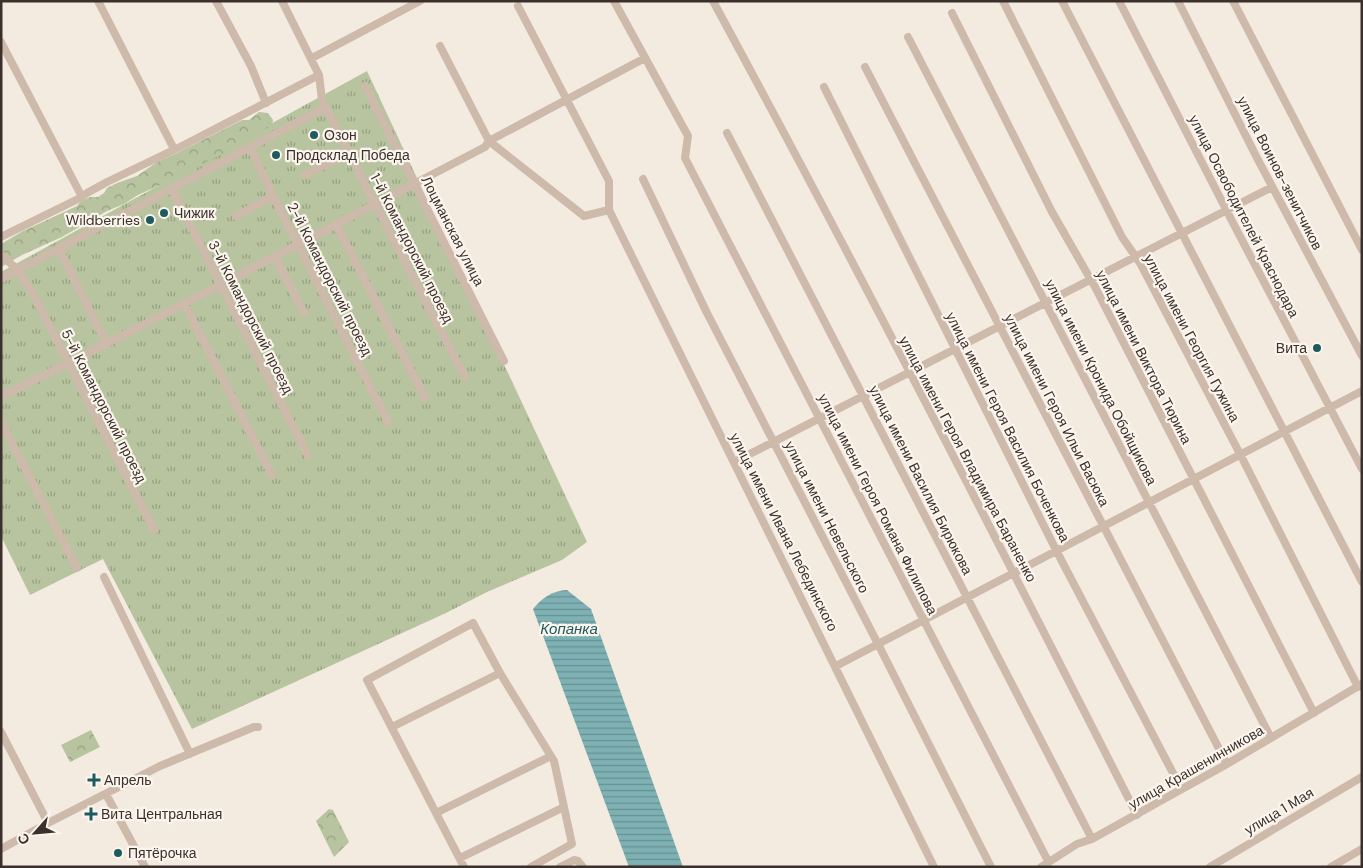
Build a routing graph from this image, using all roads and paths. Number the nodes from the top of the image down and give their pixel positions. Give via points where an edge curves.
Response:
1 (98, 1) edge
2 (216, 1) edge
3 (282, 1) edge
4 (420, 1) edge
5 (614, 1) edge
6 (713, 1) edge
7 (1003, 1) edge
8 (1062, 1) edge
9 (1119, 1) edge
10 (1178, 1) edge
11 (1233, 1) edge
12 (518, 6) dead end
13 (952, 13) dead end
14 (908, 37) dead end
15 (1, 42) edge
16 (440, 46) dead end
17 (312, 58) junction
18 (645, 58) junction
19 (865, 67) dead end
20 (319, 75) junction
21 (365, 86) dead end
22 (824, 87) dead end
23 (567, 100) junction
24 (266, 103) junction
25 (326, 107) junction
26 (727, 133) dead end
27 (488, 141) junction
28 (250, 147) junction
29 (174, 149) junction
30 (349, 153) junction
31 (305, 175) dead end
32 (643, 179) dead end
33 (415, 183) junction
34 (1272, 187) junction
35 (172, 189) junction
36 (273, 196) junction
37 (82, 197) junction
38 (375, 204) junction
39 (609, 210) junction
40 (1226, 210) junction
41 (236, 216) dead end
42 (336, 224) junction
43 (1182, 233) junction
44 (1, 237) edge
45 (298, 244) junction
46 (1362, 250) edge
47 (61, 253) dead end
48 (1, 255) edge
49 (275, 256) junction
50 (1136, 257) junction
51 (18, 270) junction
52 (1, 279) edge
53 (1091, 280) junction
54 (221, 284) junction
55 (184, 303) junction
56 (1046, 303) junction
57 (304, 312) dead end
58 (1000, 326) junction
59 (106, 343) junction
60 (955, 349) junction
61 (1362, 356) edge
62 (504, 361) dead end
63 (68, 363) junction
64 (909, 373) junction
65 (465, 377) dead end
66 (1362, 391) edge
67 (864, 396) junction
68 (1, 397) edge
69 (425, 398) dead end
70 (1330, 407) junction
71 (819, 419) junction
72 (1, 422) edge
73 (388, 422) dead end
74 (1284, 431) junction
75 (774, 441) junction
76 (1240, 454) junction
77 (308, 456) dead end
78 (734, 462) junction
79 (1362, 468) edge
80 (272, 475) dead end
81 (1193, 479) junction
82 (1149, 502) junction
83 (1103, 526) junction
84 (154, 530) dead end
85 (1056, 550) junction
86 (77, 568) dead end
87 (1014, 573) junction
88 (104, 577) dead end
89 (1362, 582) edge
90 (968, 597) junction
91 (924, 620) junction
92 (878, 644) junction
93 (836, 666) junction
94 (500, 673) junction
95 (1360, 686) edge
96 (1314, 713) junction
97 (258, 727) dead end
98 (392, 727) junction
99 (1, 732) edge
100 (1271, 738) junction
101 (190, 754) junction
102 (551, 756) junction
103 (1227, 764) junction
104 (1174, 775) dead end
105 (1362, 777) edge
106 (106, 794) junction
107 (564, 807) junction
108 (436, 813) junction
109 (1137, 814) junction
110 (48, 823) junction
111 (1092, 840) junction
112 (1, 849) edge
113 (1362, 849) edge
114 (460, 858) junction
115 (1048, 862) junction
116 (580, 864) edge
117 (145, 867) edge
118 (464, 867) edge
119 (532, 867) edge
120 (560, 867) edge
121 (934, 867) edge
122 (991, 867) edge
123 (1040, 867) edge
124 (1210, 867) edge
125 (1331, 867) edge

1 - 29 street
2 - 24 street
3 - 17 street, 1-й Командорский проезд
4 - 17 street
5 - 18 street
6 - 64 street, улица имени Героя Владимира Бараненко
7 - 50 street, улица имени Георгия Гужина via 1114,222
8 - 43 street
9 - 40 street, улица Освободителей Краснодара
10 - 34 street, улица Воинов-зенитчиков
11 - 46 street
12 - 23 street
13 - 53 street, улица имени Виктора Тюрина via 1052,212
14 - 56 street, улица имени Кронида Обойщикова
15 - 37 street
16 - 27 street
17 - 20 street, 1-й Командорский проезд
18 - 23 street
18 - 71 street, улица имени Героя Романа Филипова via 688,136 685,158
19 - 58 street, улица имени Героя Ильи Васюка
20 - 24 street
20 - 25 street, 1-й Командорский проезд
21 - 33 street, Лоцманская улица
22 - 60 street, улица имени Героя Василия Боченкова
23 - 27 street
23 - 39 street via 609,181
24 - 29 street
25 - 28 street
25 - 30 street, 1-й Командорский проезд
26 - 67 street, улица имени Василия Бирюкова
27 - 33 street via 485,147
27 - 39 street via 584,216
28 - 35 street
28 - 36 street, 2-й Командорский проезд
29 - 37 street
30 - 31 street
30 - 38 street, 1-й Командорский проезд
32 - 75 street, улица имени Невельского via 706,311
33 - 38 street
33 - 62 street, Лоцманская улица
34 - 40 street
34 - 61 street, улица Воинов-зенитчиков
35 - 51 street
35 - 54 street, 3-й Командорский проезд
36 - 41 street
36 - 45 street, 2-й Командорский проезд
37 - 44 street
38 - 42 street
38 - 65 street, 1-й Командорский проезд
39 - 78 street, улица имени Ивана Лебединского
40 - 43 street
40 - 70 street, улица Освободителей Краснодара
42 - 45 street
42 - 69 street
43 - 50 street
43 - 74 street
45 - 49 street
45 - 73 street, 2-й Командорский проезд
47 - 59 street
48 - 51 street, 5-й Командорский проезд
49 - 54 street
49 - 57 street
50 - 53 street
50 - 76 street, улица имени Георгия Гужина
51 - 52 street
51 - 63 street, 5-й Командорский проезд
53 - 56 street
53 - 81 street, улица имени Виктора Тюрина
54 - 55 street
54 - 77 street, 3-й Командорский проезд
55 - 59 street
55 - 80 street
56 - 58 street
56 - 82 street, улица имени Кронида Обойщикова
58 - 60 street
58 - 83 street, улица имени Героя Ильи Васюка
59 - 63 street
60 - 64 street
60 - 85 street, улица имени Героя Василия Боченкова
63 - 68 street
63 - 84 street, 5-й Командорский проезд
64 - 67 street
64 - 87 street, улица имени Героя Владимира Бараненко
66 - 70 street
67 - 71 street
67 - 90 street, улица имени Василия Бирюкова
70 - 74 street
70 - 79 street, улица Освободителей Краснодара
71 - 75 street
71 - 91 street, улица имени Героя Романа Филипова
72 - 86 street
74 - 76 street
74 - 89 street
75 - 78 street
75 - 92 street, улица имени Невельского
76 - 81 street
76 - 95 street, улица имени Георгия Гужина
78 - 93 street, улица имени Ивана Лебединского
81 - 82 street
81 - 96 street, улица имени Виктора Тюрина
82 - 83 street
82 - 100 street, улица имени Кронида Обойщикова
83 - 85 street
83 - 103 street, улица имени Героя Ильи Васюка
85 - 87 street
85 - 104 street, улица имени Героя Василия Боченкова
87 - 90 street
87 - 109 street, улица имени Героя Владимира Бараненко
88 - 101 street
90 - 91 street
90 - 111 street, улица имени Василия Бирюкова
91 - 92 street
91 - 115 street, улица имени Героя Романа Филипова
92 - 93 street
92 - 122 street, улица имени Невельского
93 - 121 street, улица имени Ивана Лебединского
94 - 98 street
94 - 98 street via 473,623 367,680
94 - 102 street
95 - 96 street, улица Крашенинникова
96 - 100 street, улица Крашенинникова
97 - 101 street
98 - 108 street
99 - 110 street
100 - 103 street, улица Крашенинникова
101 - 106 street
102 - 107 street
102 - 108 street
103 - 109 street, улица Крашенинникова
105 - 124 street, улица 1 Мая
106 - 110 street
106 - 117 street
107 - 114 street
107 - 119 street via 572,844
108 - 114 street
109 - 111 street, улица Крашенинникова
110 - 112 street
111 - 115 street, улица Крашенинникова via 1076,844
113 - 125 street
114 - 118 street
115 - 123 street, улица Крашенинникова
116 - 120 street via 574,860

